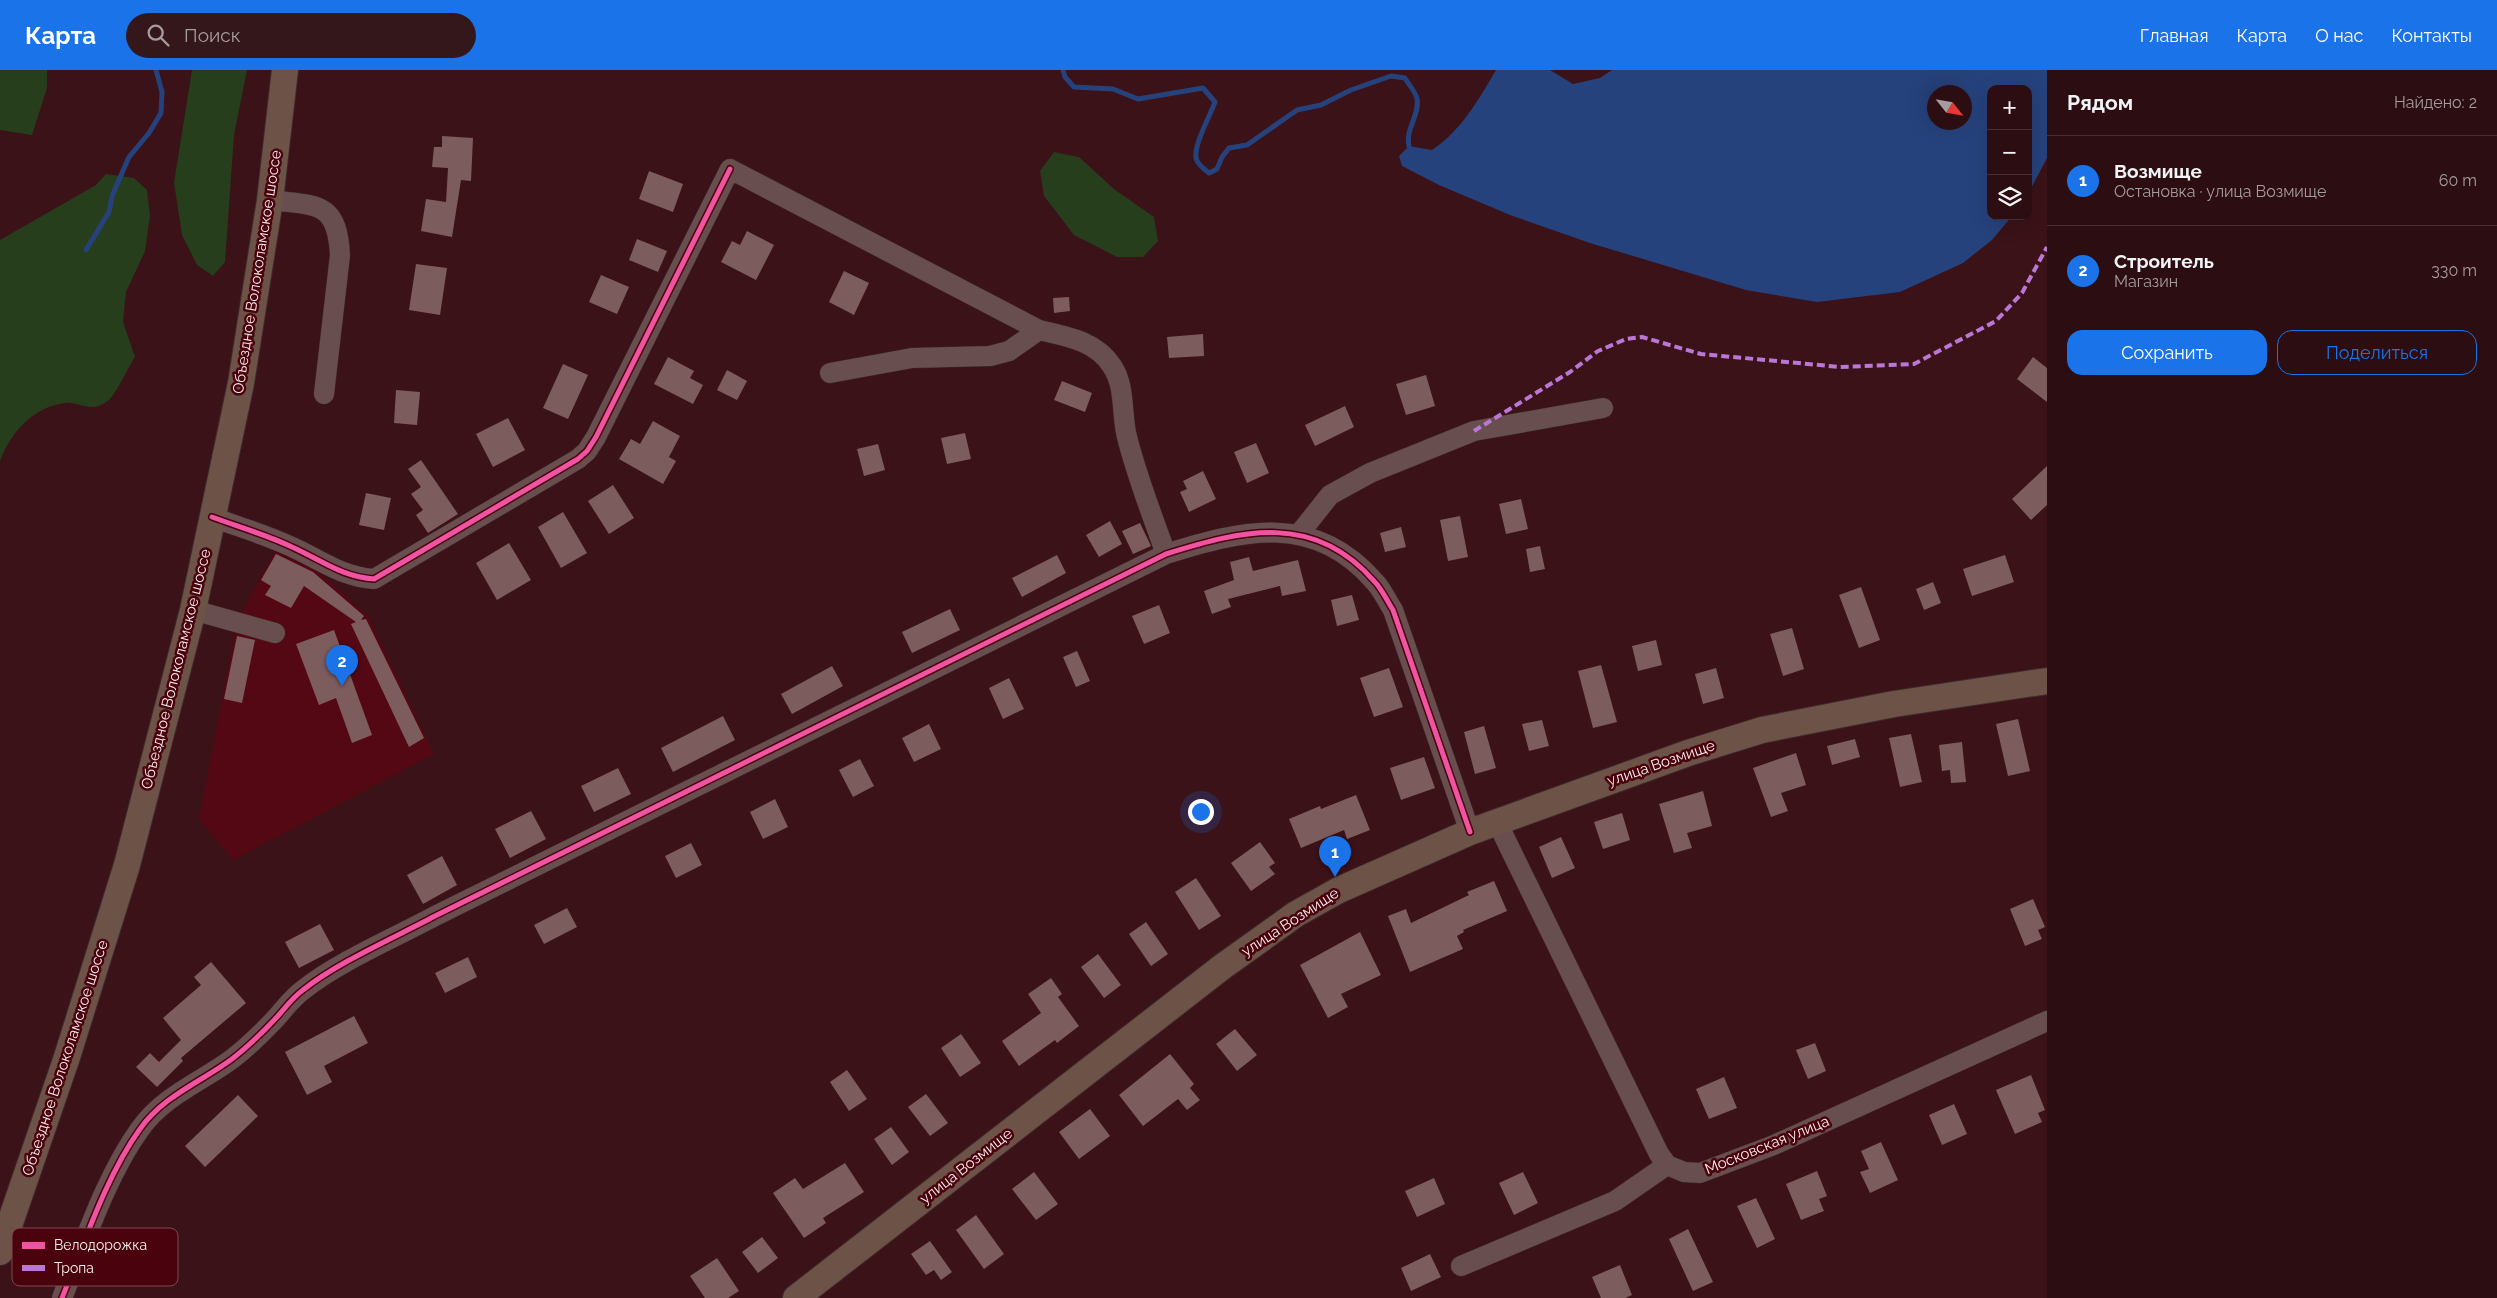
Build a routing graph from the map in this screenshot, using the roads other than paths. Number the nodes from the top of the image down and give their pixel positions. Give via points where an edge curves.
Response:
1 (285, 70) edge
2 (270, 200) junction
3 (1038, 330) junction
4 (830, 373) dead end
5 (324, 394) dead end
6 (1603, 408) dead end
7 (212, 517) junction
8 (1299, 534) junction
9 (1166, 554) junction
10 (193, 610) junction
11 (275, 633) dead end
12 (2047, 682) edge
13 (1497, 822) junction
14 (1470, 832) junction
15 (2047, 1021) edge
16 (1667, 1165) junction
17 (90, 1228) edge
18 (0, 1252) edge
19 (1461, 1266) dead end
20 (67, 1286) edge
21 (62, 1298) edge
22 (796, 1298) edge

1 - 2 main road, Объездное Волоколамское шоссе
2 - 5 street via 320,207 330,216 339,233 340,255
2 - 7 main road, Объездное Волоколамское шоссе via 241,383
3 - 4 street via 1009,351 990,356 912,358
3 - 7 street via 730,169 596,437 578,459 374,578 357,578 335,570 292,546
3 - 9 street via 1074,338 1112,364 1120,380 1126,435
6 - 8 street via 1474,431 1370,473 1330,495
7 - 10 main road, Объездное Волоколамское шоссе
8 - 9 street via 1252,532
8 - 14 street via 1324,543 1352,559 1375,582 1393,610
9 - 17 street via 444,912 324,975 301,991 263,1033 232,1059 162,1104 151,1115 117,1170
10 - 11 street
10 - 18 main road, Объездное Волоколамское шоссе via 127,865 67,1057
12 - 13 main road, улица Возмище via 1894,704 1762,730 1688,753
13 - 14 main road, улица Возмище
13 - 16 street
14 - 22 main road, улица Возмище via 1340,890 1296,914 1222,967
15 - 16 street, Московская улица via 1774,1145 1700,1173 1684,1172
16 - 19 street via 1615,1201
20 - 21 street

